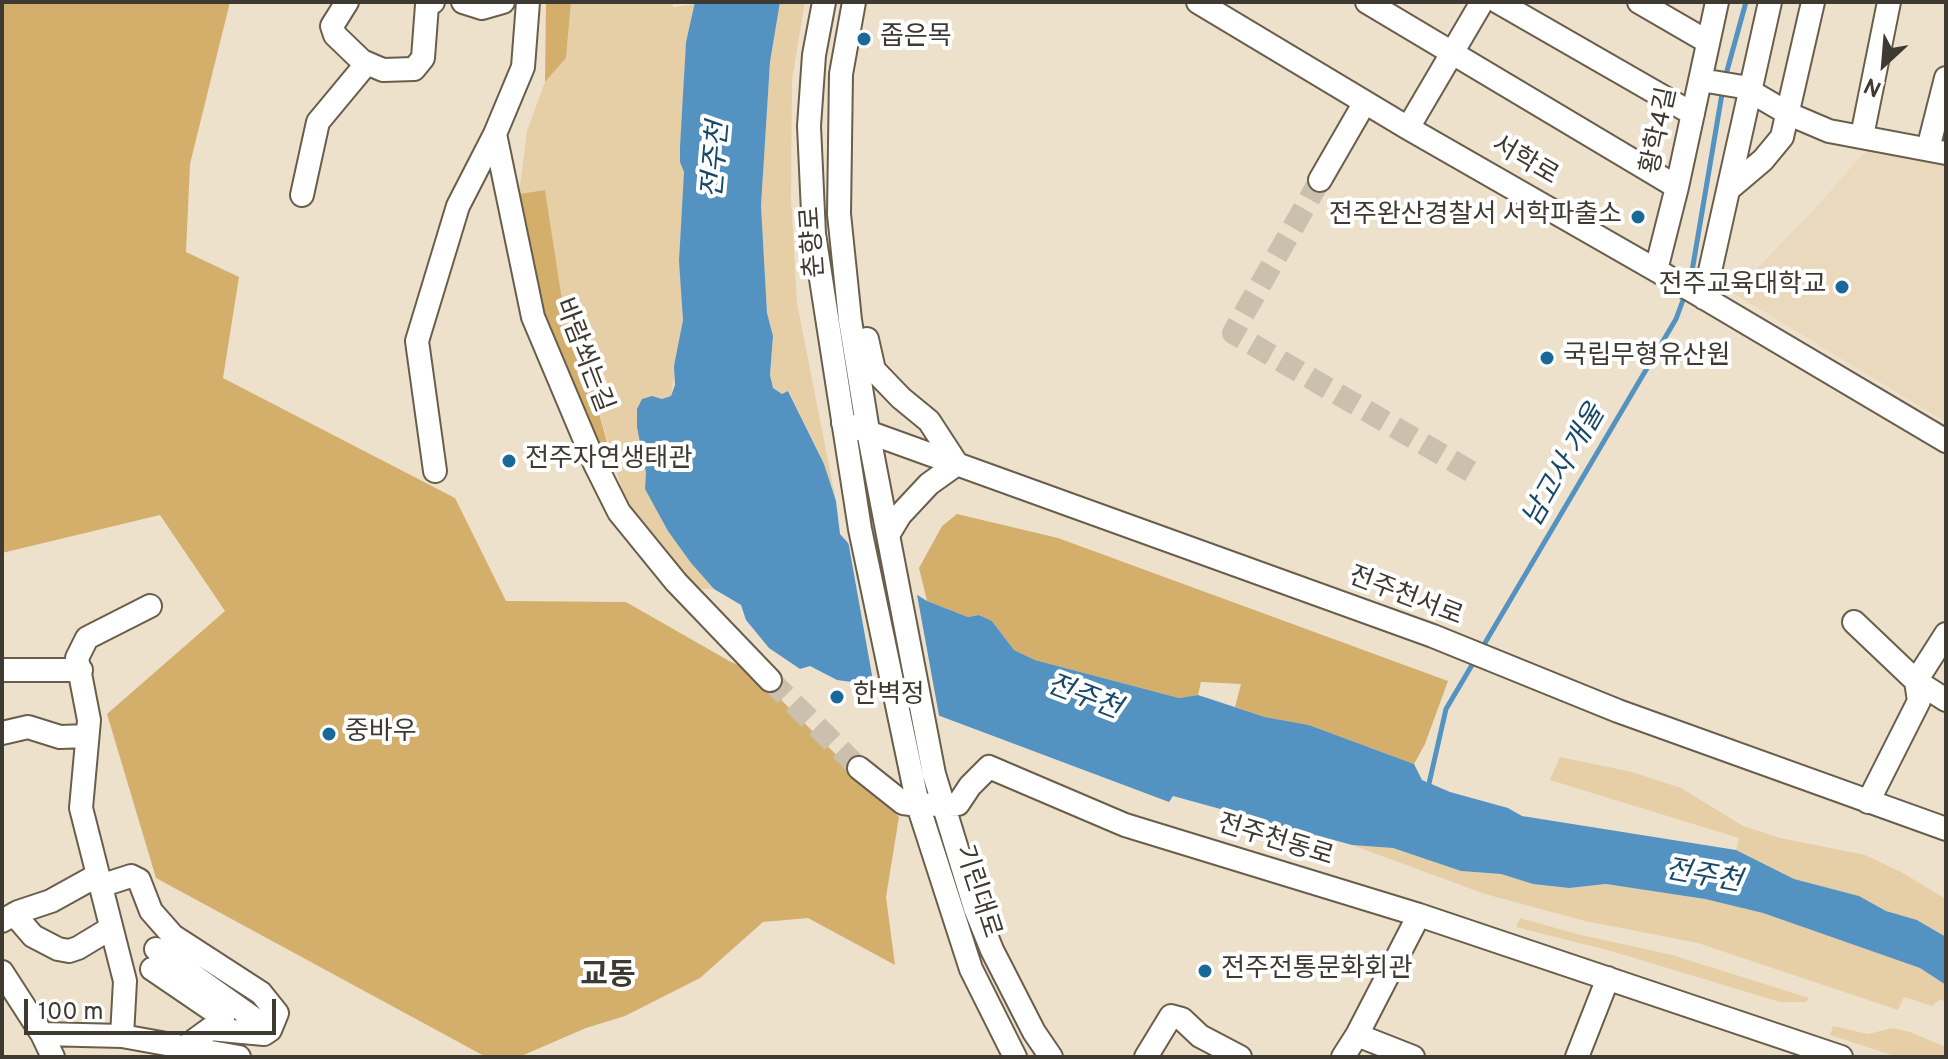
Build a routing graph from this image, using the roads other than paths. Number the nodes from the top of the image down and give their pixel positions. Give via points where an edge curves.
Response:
1 (347, 2) edge
2 (433, 2) edge
3 (463, 2) edge
4 (500, 2) edge
5 (528, 2) edge
6 (824, 2) edge
7 (854, 2) edge
8 (1198, 2) edge
9 (1367, 2) edge
10 (1482, 2) edge
11 (1498, 2) edge
12 (1639, 2) edge
13 (1717, 2) edge
14 (1770, 2) edge
15 (1813, 2) edge
16 (1889, 2) edge
17 (1226, 9) edge
18 (1708, 42) junction
19 (1452, 52) junction
20 (367, 63) junction
21 (1946, 78) edge
22 (1707, 80) junction
23 (1743, 89) junction
24 (1365, 102) junction
25 (1693, 114) junction
26 (1789, 114) junction
27 (1408, 128) junction
28 (495, 134) junction
29 (1862, 136) junction
30 (1937, 151) edge
31 (1320, 180) tunnel mouth
32 (1677, 187) junction
33 (1730, 188) junction
34 (302, 195) dead end
35 (1656, 270) junction
36 (1693, 291) junction
37 (850, 320) junction
38 (843, 423) junction
39 (868, 431) junction
40 (1946, 441) edge
41 (957, 464) junction
42 (435, 471) dead end
43 (888, 535) junction
44 (150, 606) dead end
45 (1854, 622) dead end
46 (1946, 634) edge
47 (2, 670) edge
48 (81, 670) junction
49 (770, 680) tunnel mouth
50 (1916, 681) junction
51 (1946, 700) edge
52 (2, 733) edge
53 (87, 736) junction
54 (905, 737) joint
55 (859, 768) tunnel mouth
56 (1868, 802) junction
57 (943, 803) junction
58 (918, 805) junction
59 (1946, 829) edge
60 (99, 880) junction
61 (1419, 915) junction
62 (8, 918) edge
63 (111, 928) junction
64 (2, 972) edge
65 (1608, 978) junction
66 (220, 1029) junction
67 (270, 1030) junction
68 (42, 1034) junction
69 (1357, 1035) junction
70 (122, 1036) junction
71 (184, 1048) junction
72 (1207, 1050) edge
73 (53, 1057) edge
74 (239, 1057) edge
75 (1015, 1057) edge
76 (1051, 1057) edge
77 (1146, 1057) edge
78 (1240, 1057) edge
79 (1343, 1057) edge
80 (1413, 1057) edge
81 (1577, 1057) edge
82 (1841, 1057) edge

1 - 20 street via 332,26 335,35
2 - 20 street via 427,5 423,58 414,69 383,70
3 - 4 street via 482,8
5 - 28 street via 523,67
6 - 38 street, 춘향로 via 809,126 814,234
7 - 37 street, 춘향로 via 840,89 839,214
8 - 17 street, 서학로
9 - 19 street
10 - 19 street
11 - 25 street
12 - 18 street
13 - 18 street, 황학4길
14 - 23 street
15 - 26 street
16 - 29 street
17 - 24 street, 서학로
18 - 22 street, 황학4길
19 - 27 street
19 - 32 street
20 - 34 street via 318,122
21 - 30 street
22 - 23 street
22 - 25 street, 황학4길
23 - 26 street
23 - 33 street
24 - 27 street, 서학로
24 - 31 street
25 - 32 street, 황학4길
26 - 29 street via 1829,131
26 - 33 street via 1782,137
27 - 35 street, 서학로
28 - 42 street via 458,206 417,341
28 - 49 street, 바람쐬는길 via 533,317 619,512 676,582
29 - 30 street
32 - 35 street, 황학4길
33 - 36 street
35 - 36 street, 서학로
36 - 40 street, 서학로
37 - 39 street, 춘향로
37 - 41 street via 863,323 874,370 929,421
38 - 39 street, 전주천서로
38 - 54 street, 춘향로
39 - 41 street, 전주천서로
39 - 43 street, 춘향로
41 - 43 street via 929,484
41 - 56 street, 전주천서로 via 1433,636 1618,711
43 - 57 street, 기린대로
44 - 48 street via 87,638 77,658
45 - 50 street
46 - 50 street
47 - 48 street
48 - 53 street
50 - 51 street
50 - 56 street via 1919,701
52 - 53 street via 28,727 60,737
53 - 60 street via 81,808
54 - 58 street, 기린대로
55 - 58 street via 903,803
56 - 59 street, 전주천서로
57 - 58 street
57 - 61 street, 전주천동로 via 958,804 989,767 1125,825
57 - 76 street, 기린대로 via 992,950
58 - 75 street, 기린대로 via 971,969
60 - 62 street
60 - 63 street
60 - 67 street via 139,880 151,911 173,936 238,975 272,1004 277,1013
61 - 65 street, 전주천동로
61 - 69 street
62 - 63 street via 69,951
63 - 70 street via 125,981
64 - 68 street
65 - 81 street
65 - 82 street, 전주천동로
66 - 67 street via 258,1035
66 - 67 street via 223,1018 154,959
66 - 71 street via 210,1029
68 - 70 street
68 - 73 street
69 - 79 street
69 - 80 street
70 - 71 street
71 - 74 street
72 - 77 street via 1182,1019 1171,1016
72 - 78 street

